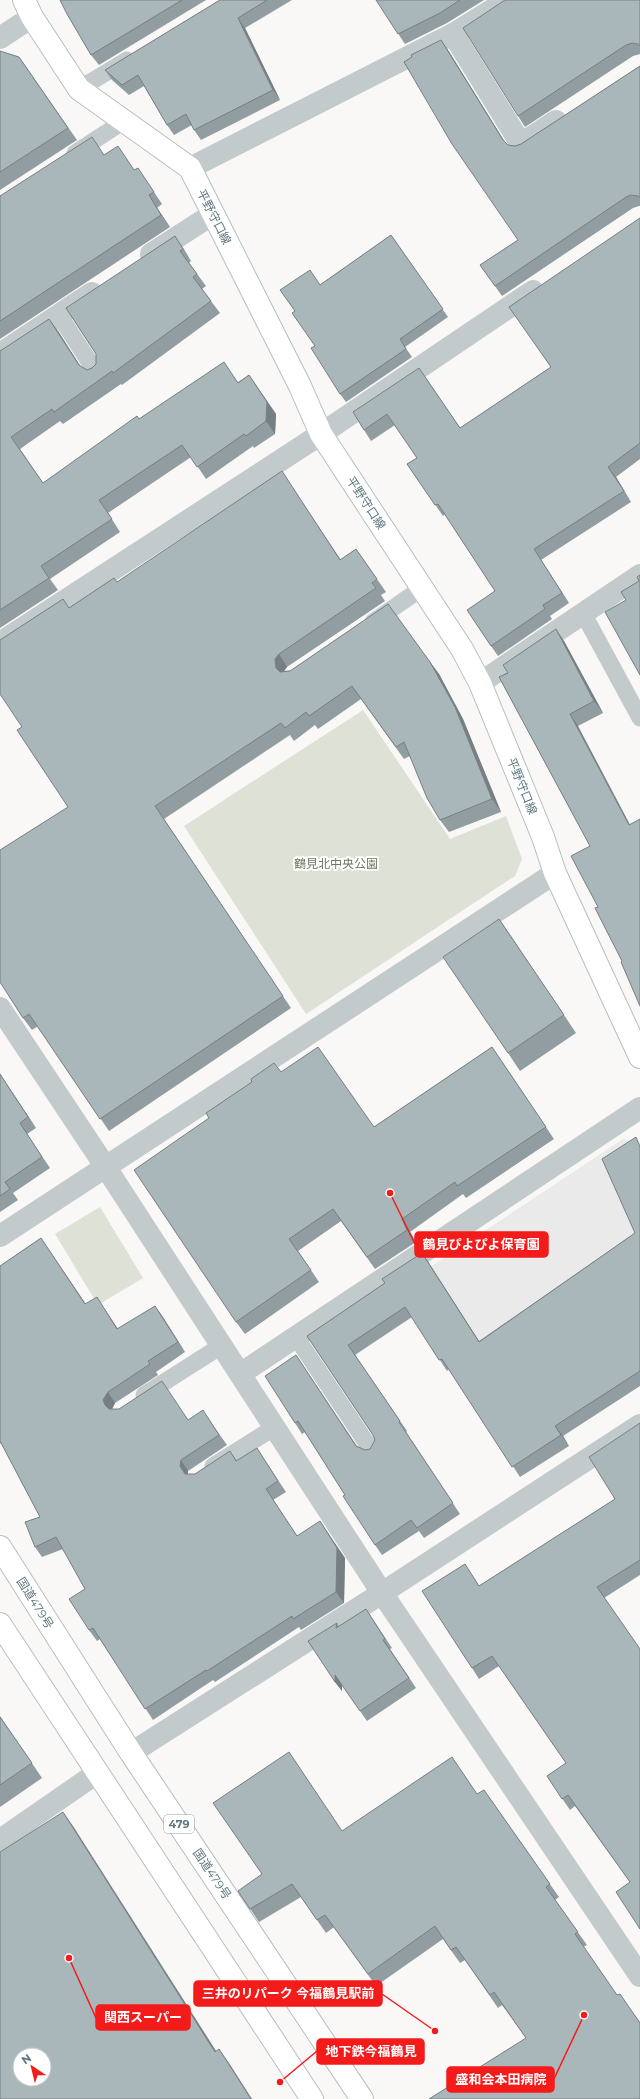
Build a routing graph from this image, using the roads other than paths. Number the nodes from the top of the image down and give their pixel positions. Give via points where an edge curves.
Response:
1 (508, 0) edge
2 (28, 9) edge
3 (453, 34) junction
4 (0, 38) edge
5 (139, 53) edge
6 (79, 89) junction
7 (574, 109) edge
8 (124, 121) junction
9 (59, 164) edge
10 (190, 168) junction
11 (213, 214) junction
12 (136, 264) edge
13 (549, 280) edge
14 (110, 281) edge
15 (59, 315) junction
16 (0, 354) edge
17 (96, 372) edge
18 (321, 434) junction
19 (640, 575) edge
20 (422, 588) junction
21 (583, 613) junction
22 (358, 632) edge
23 (0, 643) edge
24 (480, 683) junction
25 (640, 718) edge
26 (555, 873) junction
27 (0, 1008) edge
28 (640, 1057) edge
29 (640, 1108) edge
30 (105, 1166) junction
31 (0, 1236) edge
32 (296, 1337) junction
33 (221, 1346) junction
34 (240, 1374) junction
35 (128, 1406) edge
36 (640, 1425) edge
37 (275, 1427) junction
38 (372, 1451) edge
39 (198, 1476) edge
40 (0, 1547) edge
41 (382, 1593) junction
42 (0, 1624) edge
43 (131, 1753) junction
44 (97, 1773) junction
45 (0, 1840) edge
46 (640, 1976) edge
47 (312, 2099) edge
48 (362, 2099) edge

1 - 3 street
2 - 4 street
2 - 6 main road, 平野守口線
3 - 7 street via 521,144
3 - 10 street
5 - 6 lane
6 - 8 main road, 平野守口線
8 - 9 lane
8 - 10 main road, 平野守口線
10 - 11 main road, 平野守口線
11 - 12 street
11 - 18 main road, 平野守口線 via 300,386
13 - 18 street
14 - 15 street
15 - 16 street
15 - 17 lane
18 - 20 main road, 平野守口線
18 - 23 street
19 - 21 street
20 - 22 lane
20 - 24 main road, 平野守口線 via 462,649
21 - 24 street
21 - 25 lane
24 - 26 main road, 平野守口線 via 543,837
26 - 28 main road, 平野守口線
26 - 30 street
27 - 30 street
29 - 32 street
30 - 31 street
30 - 33 street
32 - 34 street
32 - 38 lane
33 - 34 street
33 - 35 lane
34 - 37 street
36 - 41 street
37 - 39 lane
37 - 41 street
40 - 43 main road, 国道479号 / 479
41 - 43 street
41 - 46 street
42 - 44 main road
43 - 48 main road, 国道479号 / 479
44 - 45 street
44 - 47 main road

